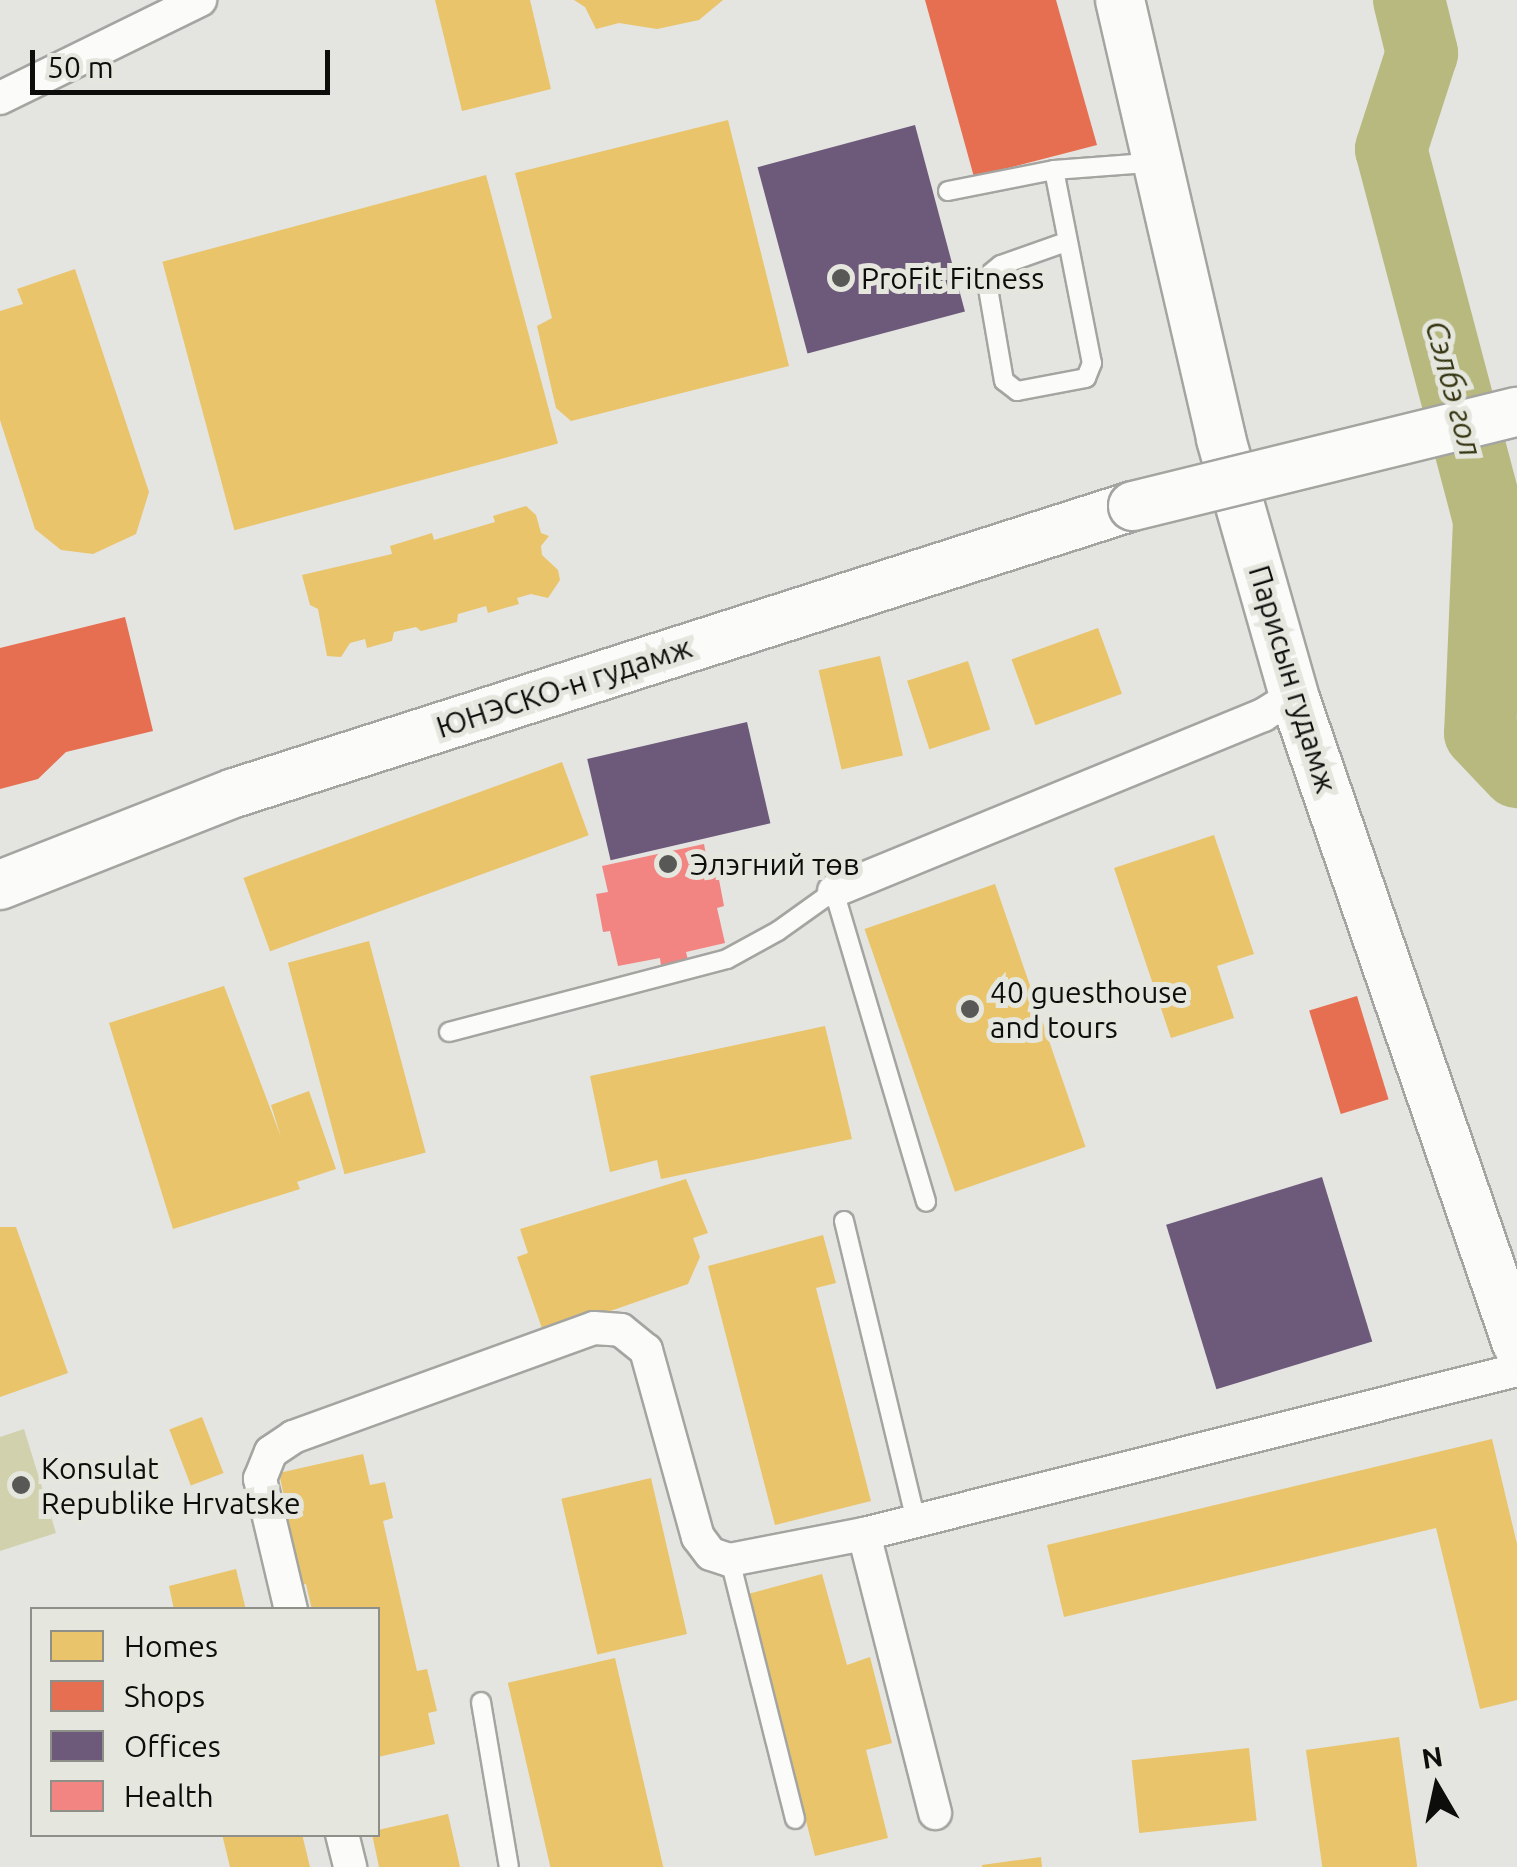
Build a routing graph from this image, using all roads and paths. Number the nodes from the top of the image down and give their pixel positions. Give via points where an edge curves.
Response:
1 (200, 0) edge
2 (1120, 0) edge
3 (0, 98) edge
4 (1154, 150) junction
5 (1054, 170) junction
6 (948, 191) dead end
7 (1066, 242) junction
8 (1517, 412) edge
9 (1294, 696) junction
10 (0, 885) edge
11 (834, 891) junction
12 (450, 1032) dead end
13 (926, 1202) dead end
14 (844, 1222) dead end
15 (1517, 1344) edge
16 (1517, 1370) edge
17 (916, 1521) junction
18 (864, 1534) junction
19 (730, 1560) junction
20 (289, 1607) edge
21 (481, 1702) dead end
22 (935, 1813) dead end
23 (794, 1819) dead end
24 (343, 1837) edge
25 (350, 1867) edge
26 (509, 1867) edge

1 - 3 street
2 - 4 main road, Парисын гудамж
4 - 5 lane via 1134,164
4 - 9 main road, Парисын гудамж via 1220,439
5 - 6 lane
5 - 7 lane
7 - 7 lane via 1092,363 1086,378 1017,392 1004,380 986,277 1000,265
8 - 10 main road, ЮНЭСКО-н гудамж, bridge via 1134,506 234,794
9 - 11 street via 1262,716
9 - 15 main road, Парисын гудамж
11 - 12 lane via 727,959
11 - 13 lane
14 - 17 lane
16 - 17 street
17 - 18 street
18 - 19 street
18 - 22 street
19 - 20 street via 711,1554 698,1538 646,1350 620,1330 594,1328 293,1437 271,1452 260,1479
19 - 23 lane
21 - 26 lane
24 - 25 street

